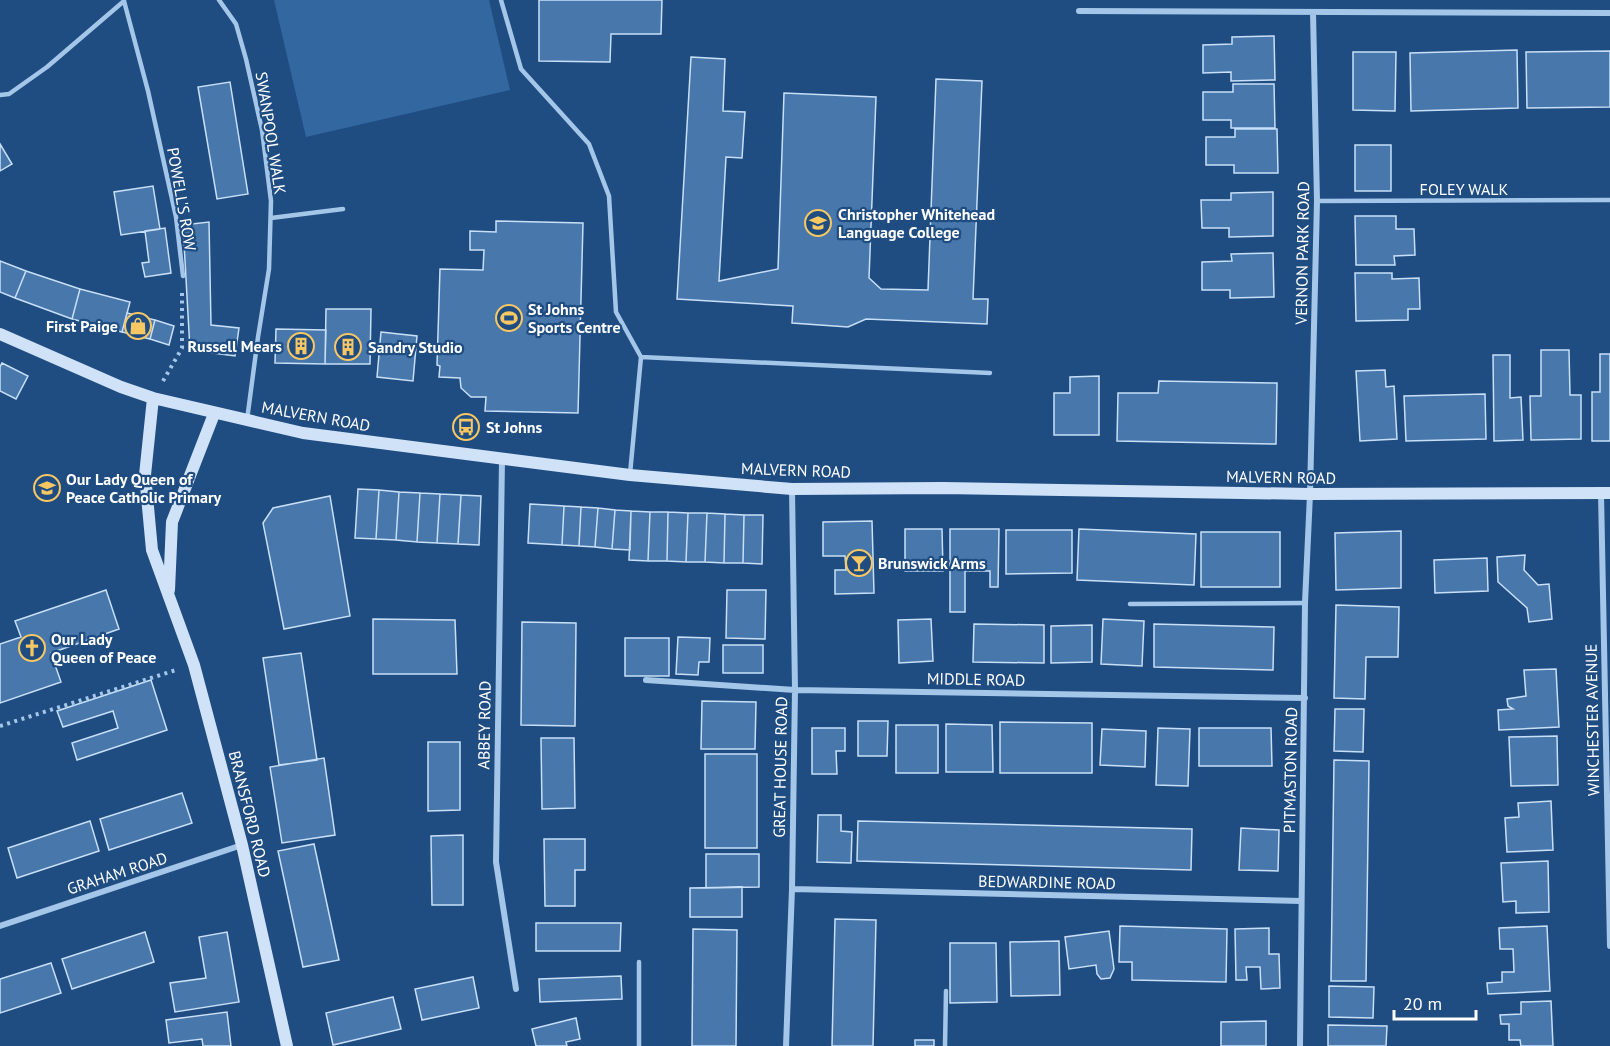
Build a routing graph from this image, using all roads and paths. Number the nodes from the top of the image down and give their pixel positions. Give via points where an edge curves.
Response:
1 (125, 0) edge
2 (219, 0) edge
3 (501, 0) edge
4 (1079, 11) dead end
5 (1313, 12) junction
6 (1610, 13) edge
7 (0, 95) edge
8 (1610, 200) edge
9 (1317, 201) junction
10 (343, 208) dead end
11 (271, 218) junction
12 (183, 276) joint
13 (0, 334) edge
14 (640, 357) junction
15 (990, 373) dead end
16 (153, 398) junction
17 (214, 414) junction
18 (248, 420) junction
19 (502, 460) junction
20 (630, 476) junction
21 (792, 489) junction
22 (1605, 493) edge
23 (1310, 494) junction
24 (169, 594) junction
25 (1305, 603) junction
26 (1130, 604) dead end
27 (194, 665) junction
28 (646, 680) dead end
29 (795, 690) junction
30 (1305, 698) junction
31 (0, 726) edge
32 (242, 845) junction
33 (792, 889) junction
34 (1301, 901) junction
35 (0, 926) edge
36 (1610, 946) edge
37 (639, 962) dead end
38 (516, 989) dead end
39 (946, 991) dead end
40 (287, 1046) edge
41 (639, 1046) edge
42 (786, 1046) edge
43 (945, 1046) edge
44 (1300, 1046) edge

1 - 7 lane via 47,67 9,94
1 - 12 lane, POWELL'S ROW via 176,217
2 - 11 lane, SWANPOOL WALK via 236,24 246,59 262,130
3 - 14 lane via 521,69 588,144 609,196 616,312
4 - 5 street
5 - 6 street
5 - 9 street, VERNON PARK ROAD
8 - 9 lane, FOLEY WALK
9 - 23 street, VERNON PARK ROAD
10 - 11 lane
11 - 18 lane, SWANPOOL WALK via 269,269
12 - 16 path, POWELL'S ROW via 182,348
13 - 16 main road, MALVERN ROAD
14 - 15 lane
14 - 20 lane
16 - 17 main road, MALVERN ROAD
16 - 24 main road, BRANSFORD ROAD via 145,476 152,550
17 - 18 main road, MALVERN ROAD
17 - 24 main road, BRANSFORD ROAD via 172,522
18 - 19 main road, MALVERN ROAD via 303,433
19 - 20 main road, MALVERN ROAD
19 - 38 street, ABBEY ROAD via 496,862
20 - 21 main road, MALVERN ROAD
21 - 23 main road, MALVERN ROAD
21 - 29 street, GREAT HOUSE ROAD
22 - 23 main road, MALVERN ROAD
22 - 36 street, WINCHESTER AVENUE
23 - 25 street, PITMASTON ROAD
24 - 27 main road, BRANSFORD ROAD
25 - 26 lane
25 - 30 street, PITMASTON ROAD
27 - 31 path
27 - 32 main road, BRANSFORD ROAD
28 - 29 street, MIDDLE ROAD
29 - 30 street, MIDDLE ROAD
29 - 33 street, GREAT HOUSE ROAD
30 - 34 street, PITMASTON ROAD
32 - 35 street, GRAHAM ROAD
32 - 40 main road, BRANSFORD ROAD
33 - 34 street, BEDWARDINE ROAD
33 - 42 street, GREAT HOUSE ROAD
34 - 44 street, PITMASTON ROAD
37 - 41 lane
39 - 43 lane

